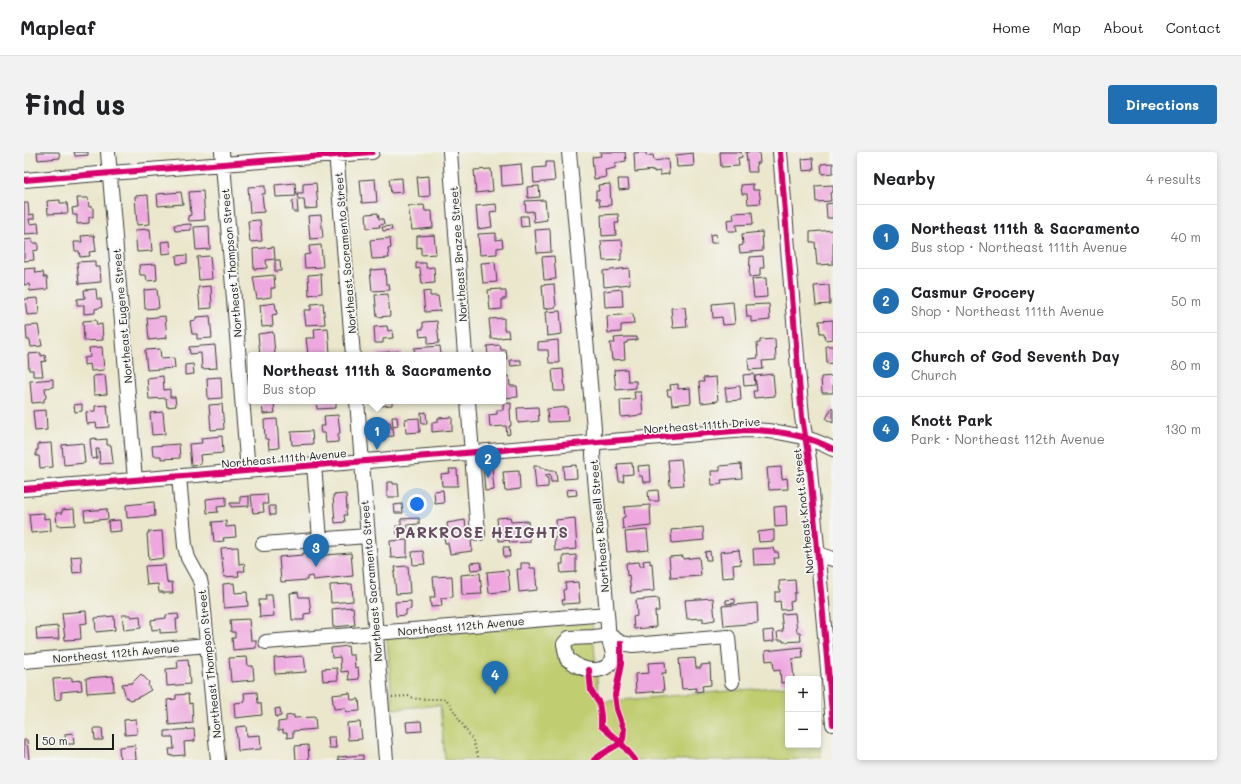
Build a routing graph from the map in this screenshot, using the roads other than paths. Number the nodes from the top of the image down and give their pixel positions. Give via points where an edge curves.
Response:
1 (108, 152) edge
2 (372, 152) edge
3 (450, 152) edge
4 (569, 152) edge
5 (780, 152) edge
6 (336, 153) edge
7 (223, 158) edge
8 (110, 173) junction
9 (24, 180) edge
10 (353, 352) edge
11 (465, 352) edge
12 (356, 404) edge
13 (468, 404) edge
14 (806, 438) junction
15 (593, 443) junction
16 (833, 449) edge
17 (472, 452) junction
18 (361, 461) junction
19 (314, 465) junction
20 (248, 471) junction
21 (179, 476) junction
22 (135, 480) junction
23 (24, 489) edge
24 (478, 534) dead end
25 (367, 536) junction
26 (320, 540) junction
27 (263, 544) dead end
28 (817, 554) junction
29 (833, 559) edge
30 (827, 600) edge
31 (607, 614) junction
32 (829, 625) edge
33 (375, 633) junction
34 (266, 642) dead end
35 (208, 645) junction
36 (24, 661) edge
37 (732, 682) dead end
38 (833, 724) edge
39 (218, 760) edge
40 (386, 760) edge

1 - 8 street, Northeast Eugene Street
2 - 6 street
3 - 11 street, Northeast Brazee Street
4 - 15 street, Northeast Russell Street via 594,428
5 - 14 street, Northeast Knott Street via 802,418
6 - 7 street
6 - 10 street, Northeast Sacramento Street
7 - 8 street
7 - 20 street, Northeast Thompson Street
8 - 9 street
8 - 22 street, Northeast Eugene Street
12 - 18 street, Northeast Sacramento Street
13 - 17 street
14 - 15 street, Northeast 111th Drive via 775,431 746,430
14 - 16 street, Northeast 111th Drive
14 - 28 street, Northeast Knott Street
15 - 17 street, Northeast 111th Avenue
15 - 31 street, Northeast Russell Street
17 - 18 street, Northeast 111th Avenue
17 - 24 street
18 - 19 street, Northeast 111th Avenue
18 - 25 street, Northeast Sacramento Street
19 - 20 street, Northeast 111th Avenue
19 - 26 street
20 - 21 street, Northeast 111th Avenue
21 - 22 street, Northeast 111th Avenue
21 - 35 street, Northeast Thompson Street via 185,546 188,558 200,580
22 - 23 street, Northeast 111th Avenue
25 - 26 street
25 - 33 street, Northeast Sacramento Street
26 - 27 street
28 - 29 street
28 - 30 street, Northeast Knott Street
30 - 32 street, Northeast Knott Street
31 - 33 street, Northeast 112th Avenue
31 - 37 street, Northeast Russell Street via 609,635 621,643 634,645 728,637
32 - 38 street, Northeast Knott Street
33 - 34 street, Northeast 112th Avenue
33 - 40 street, Northeast Sacramento Street
35 - 36 street, Northeast 112th Avenue
35 - 39 street, Northeast Thompson Street

